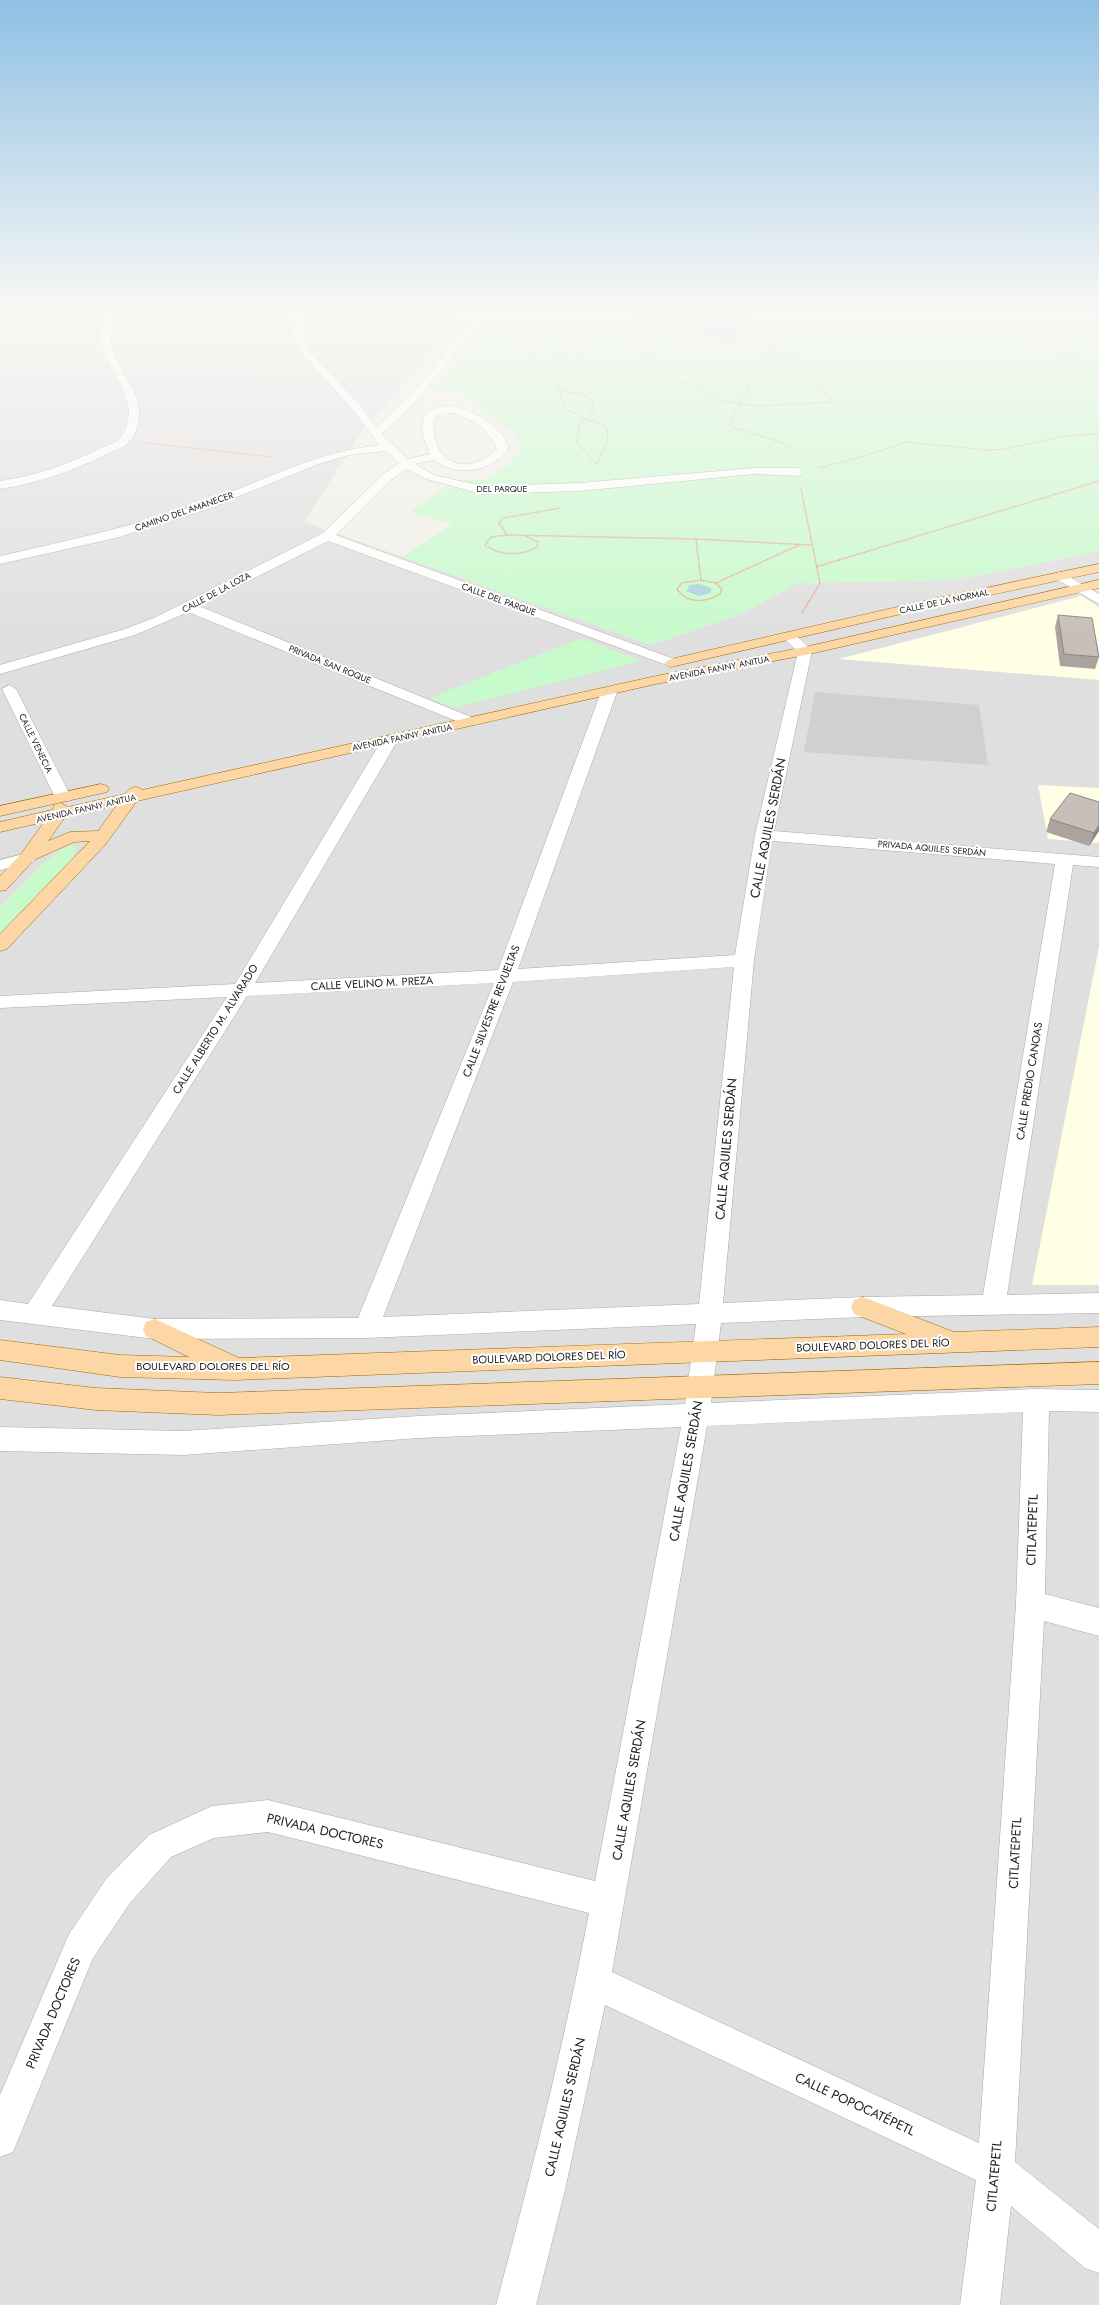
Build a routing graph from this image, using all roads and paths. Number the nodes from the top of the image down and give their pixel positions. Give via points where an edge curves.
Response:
1 (133, 421) edge
2 (367, 421) edge
3 (389, 421) edge
4 (427, 421) edge
5 (479, 421) edge
6 (585, 421) edge
7 (588, 421) edge
8 (731, 421) edge
9 (377, 432) junction
10 (1099, 434) edge
11 (124, 441) junction
12 (388, 447) junction
13 (436, 456) junction
14 (314, 462) junction
15 (406, 464) junction
16 (798, 472) junction
17 (1099, 481) edge
18 (0, 485) edge
19 (580, 487) junction
20 (506, 535) junction
21 (327, 536) junction
22 (525, 536) junction
23 (696, 539) junction
24 (801, 544) junction
25 (811, 545) junction
26 (0, 560) edge
27 (816, 567) junction
28 (1099, 568) edge
29 (1061, 576) junction
30 (701, 580) junction
31 (716, 583) junction
32 (1099, 584) edge
33 (1080, 588) junction
34 (1099, 600) edge
35 (189, 607) junction
36 (788, 636) junction
37 (805, 652) junction
38 (672, 663) junction
39 (0, 670) edge
40 (656, 680) junction
41 (9, 689) dead end
42 (609, 692) junction
43 (448, 713) junction
44 (471, 722) junction
45 (366, 730) dead end
46 (393, 731) junction
47 (137, 789) junction
48 (63, 797) junction
49 (77, 810) junction
50 (0, 811) edge
51 (59, 814) junction
52 (0, 827) edge
53 (764, 834) junction
54 (97, 838) junction
55 (27, 858) junction
56 (1065, 859) junction
57 (1099, 862) edge
58 (0, 865) edge
59 (0, 886) edge
60 (0, 945) edge
61 (744, 960) junction
62 (506, 976) junction
63 (241, 990) junction
64 (0, 1002) edge
65 (994, 1303) junction
66 (1099, 1303) edge
67 (863, 1307) junction
68 (0, 1310) edge
69 (710, 1313) junction
70 (34, 1315) junction
71 (366, 1328) junction
72 (155, 1329) junction
73 (1099, 1337) edge
74 (956, 1342) junction
75 (0, 1350) edge
76 (705, 1351) junction
77 (235, 1369) junction
78 (1099, 1373) edge
79 (0, 1388) edge
80 (698, 1400) junction
81 (1036, 1400) junction
82 (1099, 1401) edge
83 (0, 1439) edge
84 (1030, 1604) junction
85 (1099, 1622) edge
86 (609, 1901) junction
87 (593, 1981) junction
88 (0, 2139) edge
89 (996, 2170) junction
90 (1099, 2254) edge
91 (516, 2305) edge
92 (980, 2305) edge

1 - 11 street
2 - 9 street
3 - 9 street
4 - 13 street via 428,442
5 - 13 street via 502,441 503,448 498,455 473,468 448,464
6 - 7 path via 579,424 577,442 597,465 600,453 609,442 610,434 605,425
8 - 16 path via 730,426 782,443 803,456
9 - 12 street
10 - 16 path via 1064,436 1007,449 986,450 906,442 858,458
11 - 14 path
11 - 18 street via 65,469 29,480
12 - 14 street, CAMINO DEL AMANECER via 348,452
12 - 15 street
13 - 15 street
14 - 26 street, CAMINO DEL AMANECER via 204,506 148,524 112,535
15 - 19 street, DEL PARQUE via 430,477 482,490
15 - 21 street, CALLE DE LA LOZA via 389,476
16 - 19 street, DEL PARQUE via 754,471
16 - 25 path
17 - 27 path
19 - 20 path via 563,507 503,518 499,523
20 - 22 path
20 - 22 path via 491,537 485,545 490,550 530,553 537,547 538,542
21 - 35 street, CALLE DE LA LOZA
21 - 38 street, CALLE DEL PARQUE
22 - 23 path
23 - 24 path
23 - 30 path
24 - 25 path
24 - 31 path
25 - 27 path
27 - 36 path via 820,583
28 - 29 main road, CALLE DE LA NORMAL
29 - 33 street
29 - 36 main road, CALLE DE LA NORMAL
30 - 31 path
30 - 31 path via 682,583 677,589 678,592 687,598 708,600 721,593 722,589
32 - 33 main road, CALLE DE LA NORMAL
33 - 34 street
33 - 37 main road, CALLE DE LA NORMAL
35 - 39 street, CALLE DE LA LOZA via 130,632
35 - 43 street, PRIVADA SAN ROQUE
36 - 37 street
36 - 38 main road, AVENIDA FANNY ANITUA
37 - 40 main road, AVENIDA FANNY ANITUA
37 - 53 street, CALLE AQUILES SERDÁN
38 - 40 main road via 669,673
38 - 43 main road, AVENIDA FANNY ANITUA
40 - 42 main road, AVENIDA FANNY ANITUA
41 - 48 street, CALLE VENECIA
42 - 44 main road, AVENIDA FANNY ANITUA
42 - 62 street, CALLE SILVESTRE REVUELTAS
43 - 44 street, PRIVADA SAN ROQUE
43 - 46 main road, AVENIDA FANNY ANITUA
44 - 46 main road, AVENIDA FANNY ANITUA
45 - 47 main road, AVENIDA FANNY ANITUA
46 - 47 main road, AVENIDA FANNY ANITUA
46 - 63 street, CALLE ALBERTO M. ALVARADO
47 - 48 main road, AVENIDA FANNY ANITUA
47 - 49 main road, AVENIDA FANNY ANITUA
47 - 54 main road
48 - 49 main road
48 - 50 main road, AVENIDA FANNY ANITUA
48 - 51 main road
49 - 51 main road, AVENIDA FANNY ANITUA
49 - 54 main road
51 - 52 main road, AVENIDA FANNY ANITUA
51 - 55 main road
53 - 56 street, PRIVADA AQUILES SERDÁN
53 - 61 street, CALLE AQUILES SERDÁN
54 - 55 main road via 70,837
54 - 60 main road
55 - 58 street
55 - 59 main road
56 - 57 street, PRIVADA AQUILES SERDÁN
56 - 65 street, CALLE PREDIO CANOAS
61 - 62 street, CALLE VELINO M. PREZA
61 - 69 street, CALLE AQUILES SERDÁN
62 - 63 street, CALLE VELINO M. PREZA
62 - 71 street, CALLE SILVESTRE REVUELTAS
63 - 64 street, CALLE VELINO M. PREZA
63 - 70 street, CALLE ALBERTO M. ALVARADO
65 - 66 street
65 - 67 street
67 - 69 street
67 - 74 main road
68 - 70 street
69 - 71 street
69 - 76 street, CALLE AQUILES SERDÁN
70 - 72 street
71 - 72 street
72 - 77 main road
73 - 74 main road, BOULEVARD DOLORES DEL RÍO
74 - 76 main road, BOULEVARD DOLORES DEL RÍO
75 - 77 main road, BOULEVARD DOLORES DEL RÍO via 120,1366
76 - 77 main road, BOULEVARD DOLORES DEL RÍO
76 - 80 street, CALLE AQUILES SERDÁN
78 - 80 main road
79 - 80 main road via 96,1399 218,1404
80 - 81 street
80 - 83 street via 419,1427 183,1443
80 - 86 street, CALLE AQUILES SERDÁN
81 - 82 street
81 - 84 street, CITLATEPETL
84 - 85 street
84 - 89 street, CITLATEPETL
86 - 87 street, CALLE AQUILES SERDÁN
86 - 88 street, PRIVADA DOCTORES via 268,1816 212,1822 160,1846 118,1891 81,1946
87 - 89 street, CALLE POPOCATÉPETL
87 - 91 street, CALLE AQUILES SERDÁN via 546,2190
89 - 90 street, CALLE POPOCATÉPETL
89 - 92 street, CITLATEPETL

